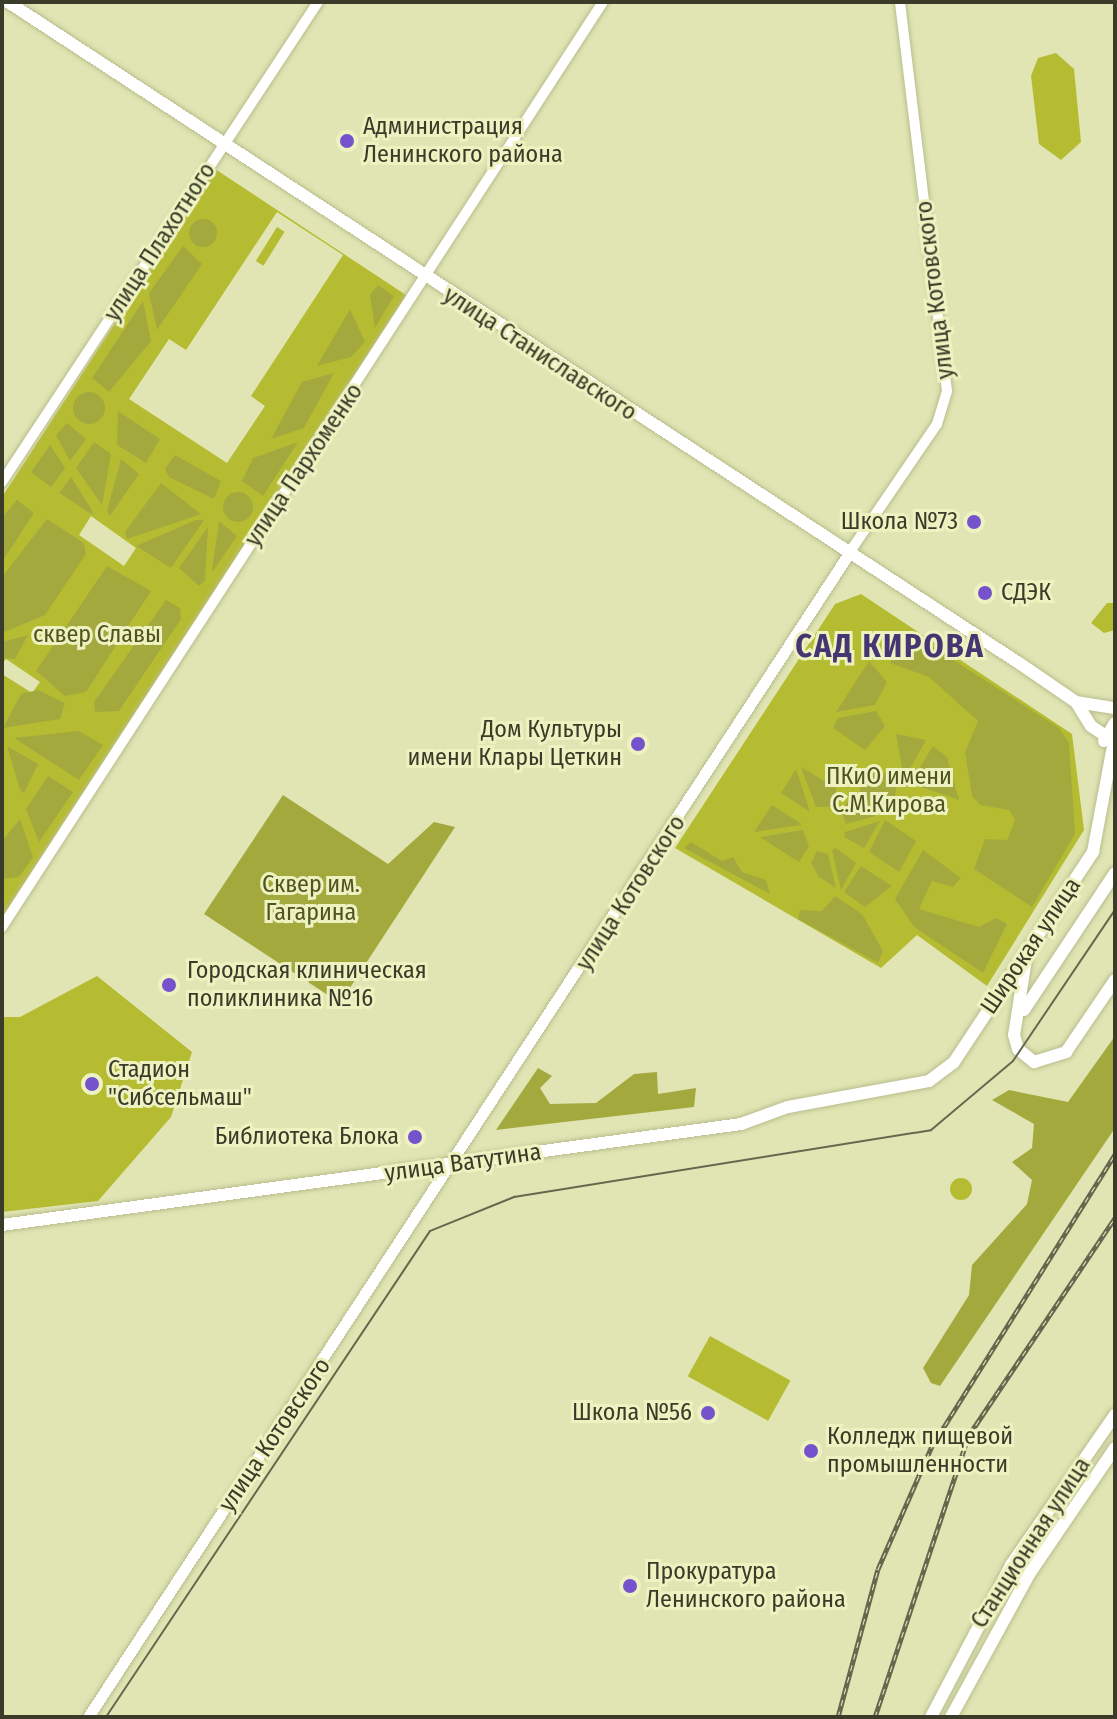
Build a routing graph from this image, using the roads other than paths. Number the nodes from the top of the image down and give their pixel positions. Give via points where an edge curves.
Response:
1 (8, 2) edge
2 (318, 2) edge
3 (603, 2) edge
4 (900, 2) edge
5 (224, 145) junction
6 (426, 280) junction
7 (2, 482) edge
8 (849, 553) junction
9 (1076, 702) junction
10 (1115, 708) edge
11 (1115, 723) edge
12 (1111, 738) edge
13 (1115, 873) edge
14 (2, 927) edge
15 (1029, 946) junction
16 (1115, 980) edge
17 (1022, 1013) junction
18 (921, 1084) joint
19 (455, 1164) junction
20 (2, 1225) edge
21 (1115, 1415) edge
22 (1115, 1448) edge
23 (88, 1717) edge
24 (931, 1717) edge
25 (951, 1717) edge

1 - 5 main road, улица Станиславского
2 - 5 street, улица Плахотного
3 - 6 street, улица Пархоменко
4 - 8 street, улица Котовского via 947,391 937,424
5 - 6 main road, улица Станиславского
5 - 7 street, улица Плахотного
6 - 8 main road, улица Станиславского
6 - 14 street, улица Пархоменко
8 - 9 main road, улица Станиславского
8 - 19 main road, улица Котовского
9 - 10 main road
9 - 12 main road
11 - 12 main road
12 - 15 main road, Широкая улица via 1098,842
13 - 17 main road
15 - 17 main road
15 - 18 main road, Широкая улица via 954,1062
16 - 17 main road via 1052,1062 1034,1062 1018,1049
18 - 19 main road, улица Ватутина via 788,1107 741,1124
19 - 20 main road, улица Ватутина
19 - 23 main road, улица Котовского
21 - 24 main road, Станционная улица via 1011,1565
22 - 25 main road, Станционная улица via 1030,1573

